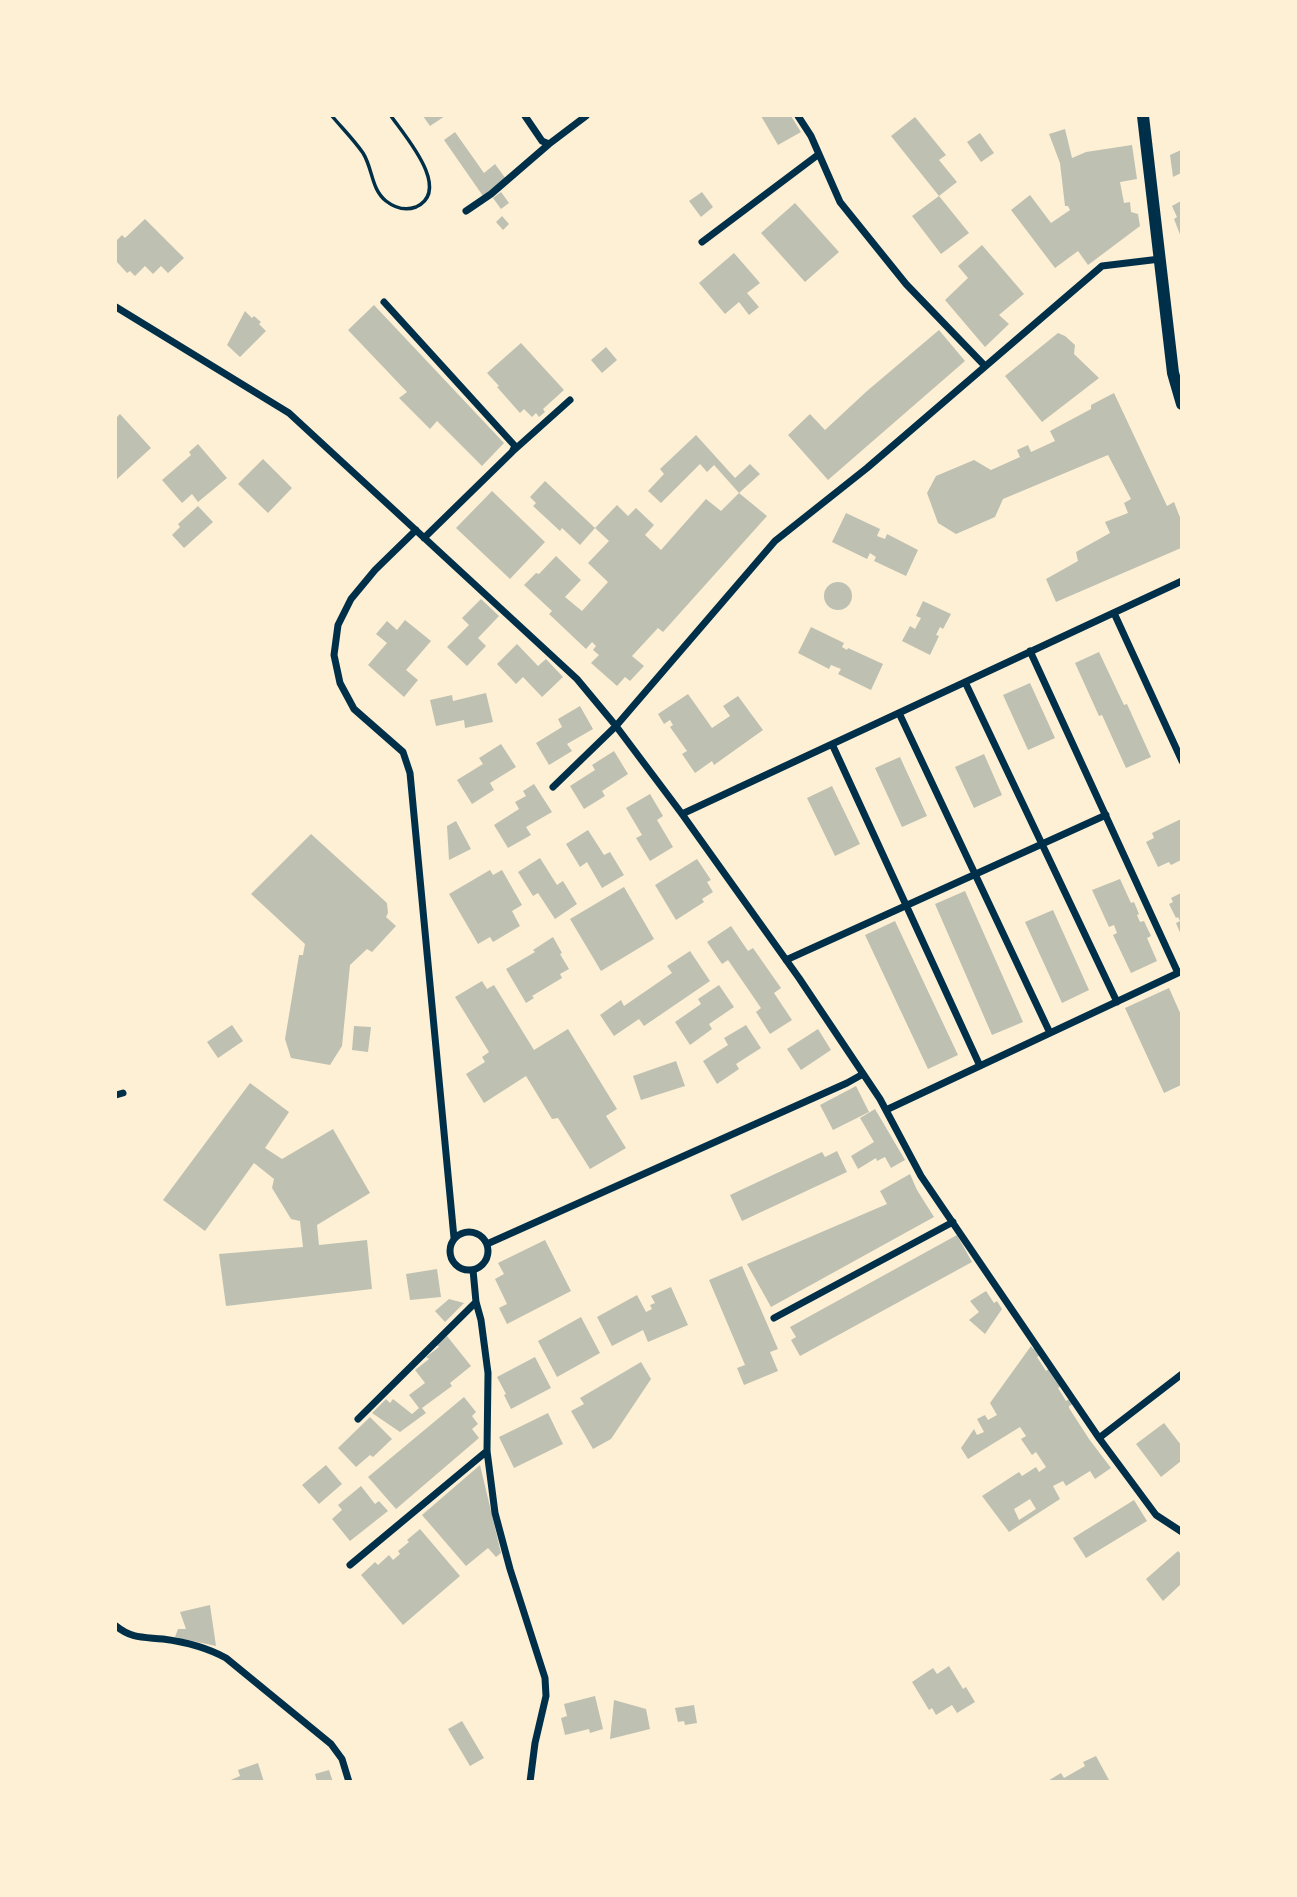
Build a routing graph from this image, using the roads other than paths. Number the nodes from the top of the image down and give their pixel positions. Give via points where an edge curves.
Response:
1 (525, 116) edge
2 (586, 116) edge
3 (798, 116) edge
4 (1143, 116) edge
5 (549, 144) junction
6 (819, 154) junction
7 (466, 211) dead end
8 (702, 242) dead end
9 (1160, 259) junction
10 (384, 302) dead end
11 (116, 307) edge
12 (1177, 365) edge
13 (985, 366) junction
14 (570, 400) dead end
15 (1181, 404) edge
16 (512, 452) junction
17 (416, 530) junction
18 (424, 538) junction
19 (1181, 581) edge
20 (1114, 613) junction
21 (1031, 652) junction
22 (965, 682) junction
23 (899, 713) junction
24 (616, 726) junction
25 (832, 744) junction
26 (1181, 761) edge
27 (553, 787) dead end
28 (682, 814) junction
29 (1106, 814) junction
30 (1042, 844) junction
31 (975, 874) junction
32 (906, 906) junction
33 (786, 960) junction
34 (1180, 972) edge
35 (1117, 1002) junction
36 (1050, 1033) junction
37 (980, 1066) junction
38 (863, 1074) junction
39 (886, 1110) junction
40 (953, 1222) junction
41 (454, 1238) junction
42 (487, 1244) junction
43 (472, 1270) junction
44 (476, 1302) junction
45 (774, 1318) dead end
46 (1181, 1374) edge
47 (358, 1419) dead end
48 (1100, 1438) junction
49 (487, 1451) junction
50 (1181, 1532) edge
51 (351, 1565) dead end
52 (116, 1626) edge
53 (349, 1782) edge
54 (530, 1782) edge

1 - 5 street
2 - 5 street
3 - 6 street
4 - 9 street
5 - 7 street
6 - 8 street
6 - 13 street via 841,202 906,284
9 - 12 street
9 - 13 street via 1102,266
10 - 16 street via 511,440
11 - 17 street via 289,413
12 - 15 street
13 - 24 street via 775,541
14 - 16 street
16 - 18 street
17 - 18 street
17 - 41 street via 351,599 338,625 334,655 340,684 354,709 403,752 410,773
18 - 24 street via 577,679
19 - 20 street
20 - 21 street
20 - 26 street
21 - 22 street
21 - 29 street
22 - 23 street
22 - 30 street
23 - 25 street
23 - 31 street
24 - 27 street
24 - 28 street
25 - 28 street
25 - 32 street
28 - 33 street
29 - 30 street
29 - 34 street
30 - 31 street
30 - 35 street
31 - 32 street
31 - 36 street
32 - 33 street
32 - 37 street
33 - 38 street
34 - 35 street
35 - 36 street
36 - 37 street
37 - 39 street
38 - 39 street
38 - 42 street
39 - 40 street via 921,1176
40 - 45 street
40 - 48 street
41 - 42 street via 469,1231
41 - 43 street via 449,1250 452,1261
42 - 43 street via 487,1258
43 - 44 street
44 - 47 street
44 - 49 street via 488,1373
46 - 48 street
48 - 50 street via 1156,1516
49 - 51 street
49 - 54 street via 495,1513 545,1678 546,1696
52 - 53 street via 135,1637 193,1645 226,1658 331,1744 342,1759

